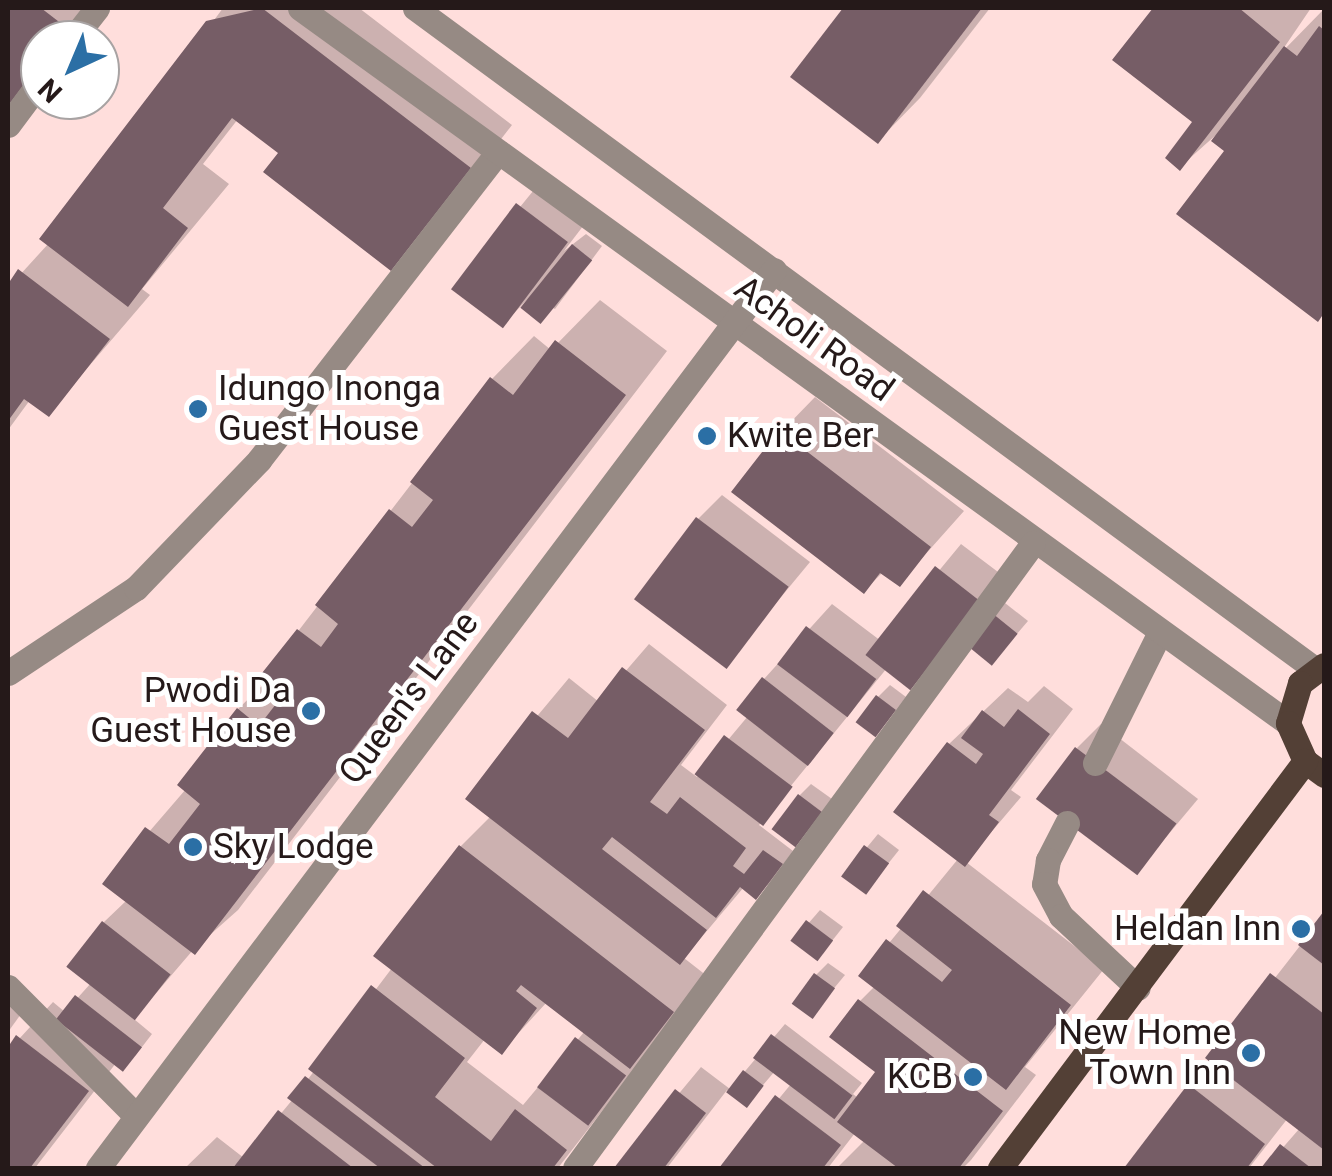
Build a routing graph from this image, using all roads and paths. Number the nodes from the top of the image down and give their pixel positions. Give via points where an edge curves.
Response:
1 (300, 8) edge
2 (415, 8) edge
3 (498, 152) junction
4 (774, 270) junction
5 (736, 325) junction
6 (1033, 543) junction
7 (1160, 632) junction
8 (1320, 667) edge
9 (8, 673) edge
10 (1288, 723) junction
11 (1095, 763) dead end
12 (1315, 768) edge
13 (1068, 822) dead end
14 (8, 988) edge
15 (1138, 988) junction
16 (136, 1116) junction
17 (98, 1168) edge
18 (575, 1168) edge
19 (1000, 1168) edge

1 - 3 street, Acholi Road
2 - 4 street, Acholi Road
3 - 5 street, Acholi Road
3 - 9 street via 259,460 136,588
4 - 5 street, Queen's Lane
4 - 8 street, Acholi Road
5 - 6 street, Acholi Road
5 - 16 street, Queen's Lane
6 - 7 street, Acholi Road
6 - 18 street
7 - 10 street, Acholi Road
7 - 11 street
8 - 10 main road via 1290,702
10 - 12 main road
12 - 15 main road
13 - 15 street via 1044,884 1061,916
14 - 16 street
15 - 19 main road
16 - 17 street, Queen's Lane

